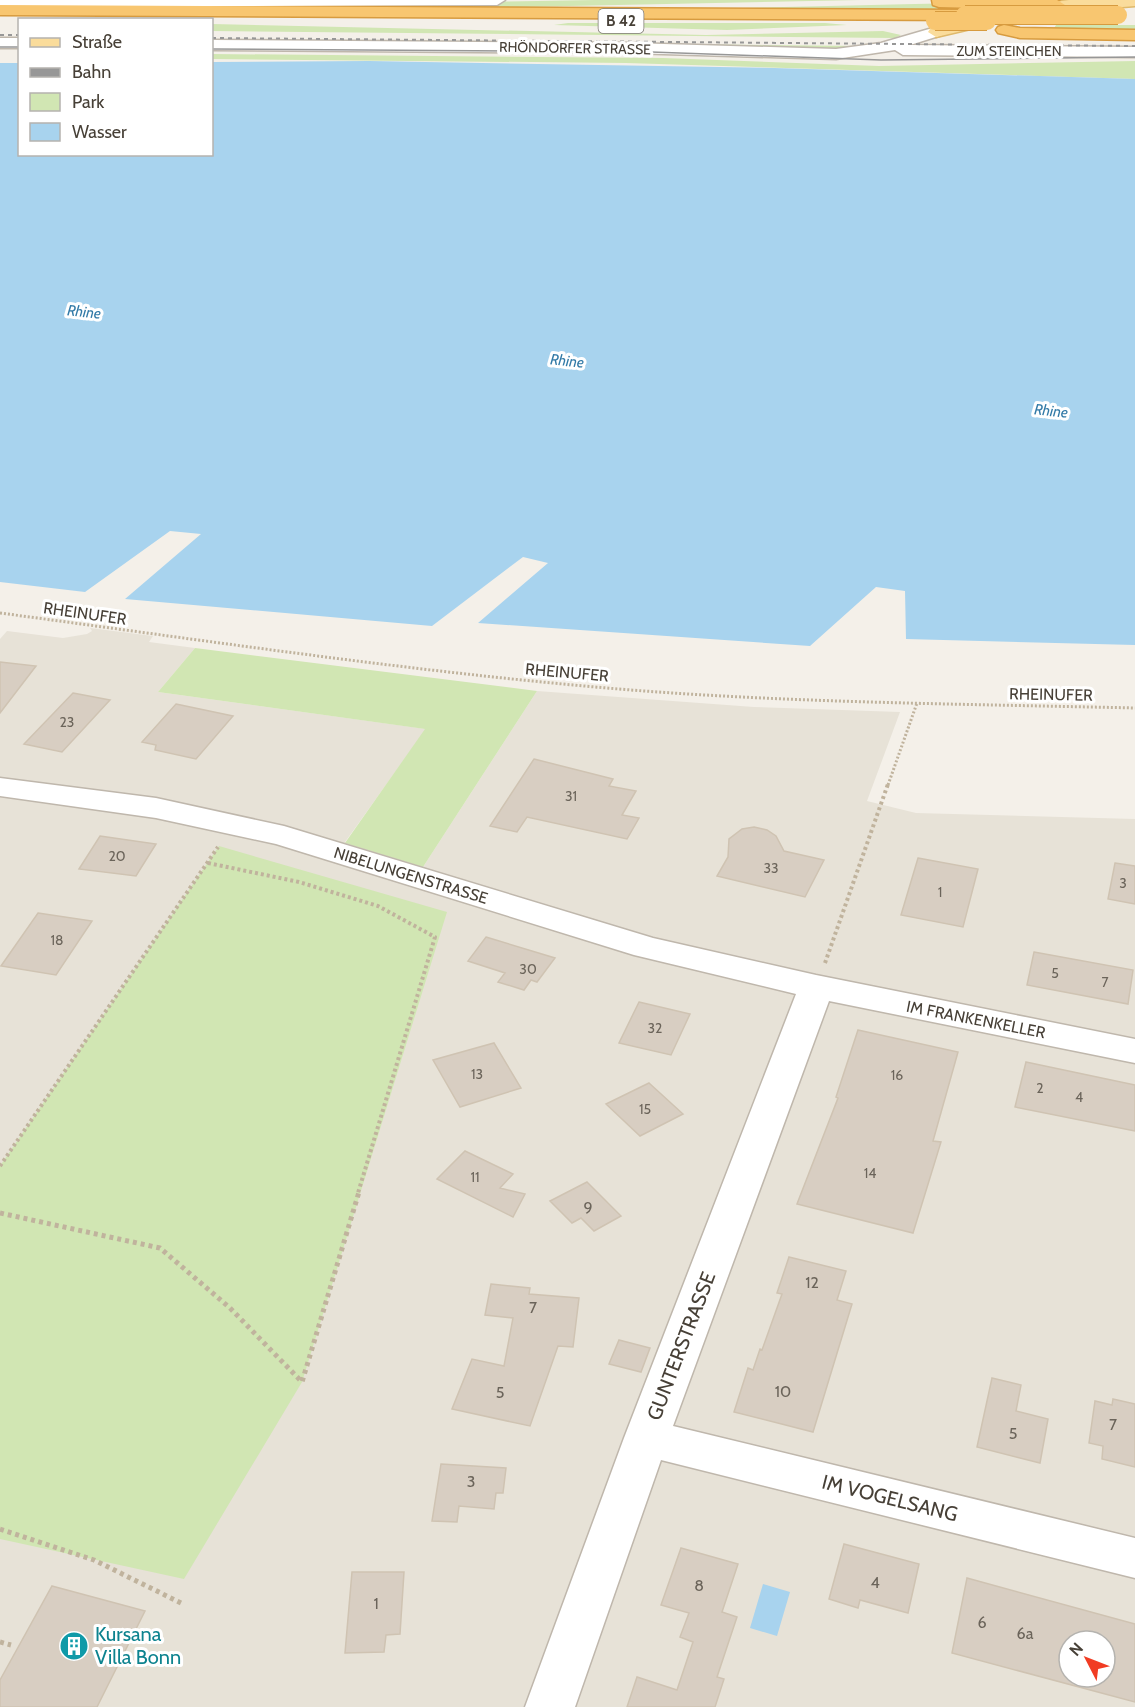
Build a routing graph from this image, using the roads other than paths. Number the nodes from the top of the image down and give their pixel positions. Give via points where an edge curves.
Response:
1 (497, 0) edge
2 (1135, 1) edge
3 (0, 2) edge
4 (1135, 7) edge
5 (1055, 8) edge
6 (0, 10) edge
7 (406, 13) junction
8 (1135, 15) edge
9 (0, 17) edge
10 (154, 18) edge
11 (213, 18) edge
12 (308, 19) junction
13 (1004, 21) junction
14 (1135, 22) edge
15 (936, 26) junction
16 (607, 30) dead end
17 (894, 30) junction
18 (795, 31) dead end
19 (1135, 35) edge
20 (915, 38) junction
21 (0, 43) edge
22 (18, 43) edge
23 (213, 45) edge
24 (883, 48) junction
25 (1135, 52) edge
26 (0, 786) edge
27 (816, 987) junction
28 (1135, 1051) edge
29 (646, 1438) junction
30 (1135, 1558) edge
31 (550, 1707) edge

1 - 3 street
2 - 5 main road, RHÖNDORFER STRASSE
4 - 5 main road, RHÖNDORFER STRASSE
5 - 7 highway via 913,2
5 - 13 main road, RHÖNDORFER STRASSE
6 - 7 highway, B 42
7 - 8 highway, B 42, bridge
9 - 10 highway, B 42
11 - 12 highway, B 42
12 - 15 highway, B 42
12 - 16 highway, B 42
13 - 15 main road, RHÖNDORFER STRASSE
13 - 19 highway via 1020,33
14 - 15 highway, B 42, bridge
15 - 17 highway, B 42
15 - 20 street, RHÖNDORFER STRASSE
17 - 18 highway, B 42
17 - 20 highway, B 42
20 - 24 street, RHÖNDORFER STRASSE
21 - 22 street
23 - 24 street, RHÖNDORFER STRASSE via 708,49 825,54
24 - 25 street, ZUM STEINCHEN
26 - 27 street, NIBELUNGENSTRASSE via 156,808 284,836 646,947
27 - 28 street, IM FRANKENKELLER
27 - 29 street, GUNTERSTRASSE
29 - 30 street, IM VOGELSANG
29 - 31 street, GUNTERSTRASSE

